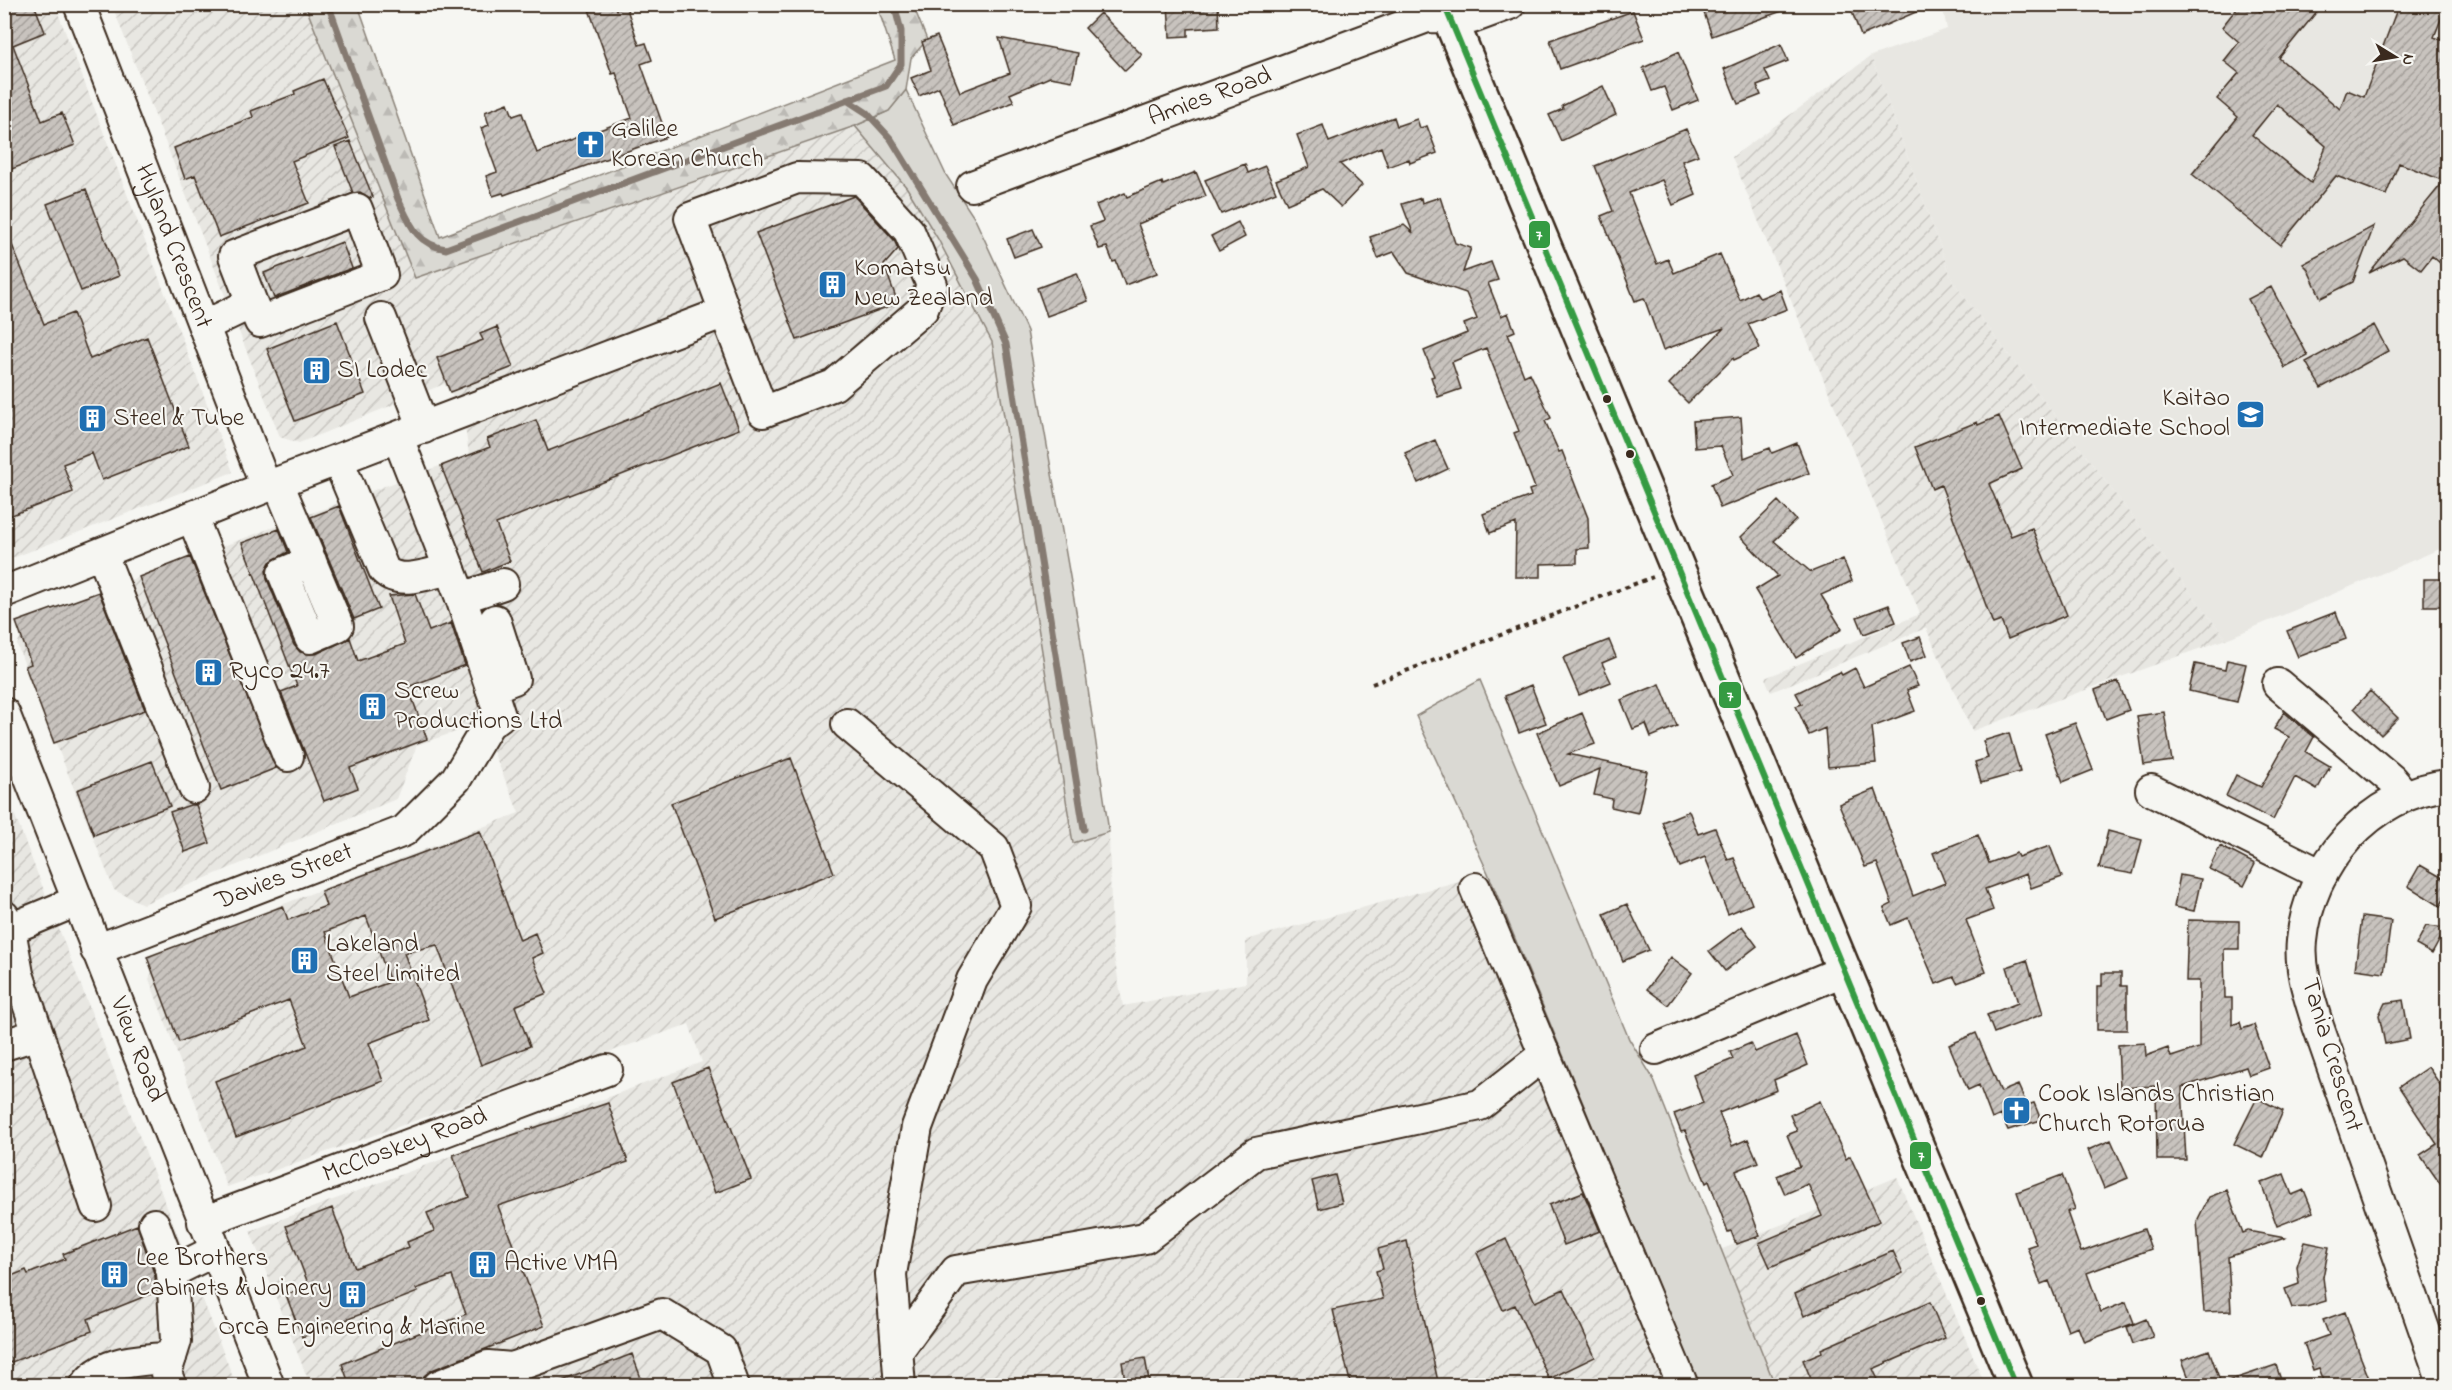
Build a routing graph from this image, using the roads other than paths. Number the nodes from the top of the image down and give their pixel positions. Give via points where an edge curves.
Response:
1 (79, 4) edge
2 (1510, 4) edge
3 (1447, 11) edge
4 (972, 186) dead end
5 (252, 303) junction
6 (725, 312) junction
7 (381, 318) dead end
8 (204, 326) junction
9 (419, 430) junction
10 (338, 460) junction
11 (272, 485) junction
12 (193, 519) junction
13 (102, 554) junction
14 (311, 561) dead end
15 (450, 569) junction
16 (502, 584) dead end
17 (4, 592) edge
18 (461, 598) junction
19 (495, 620) dead end
20 (2278, 684) dead end
21 (491, 688) junction
22 (4, 712) edge
23 (847, 724) dead end
24 (288, 756) dead end
25 (2448, 785) edge
26 (194, 788) dead end
27 (2151, 789) dead end
28 (2404, 794) junction
29 (2322, 875) junction
30 (1476, 888) dead end
31 (77, 901) junction
32 (7, 923) edge
33 (96, 950) junction
34 (1843, 971) junction
35 (38, 1034) junction
36 (4, 1045) edge
37 (1656, 1049) dead end
38 (1545, 1054) junction
39 (607, 1070) dead end
40 (96, 1206) dead end
41 (202, 1220) junction
42 (214, 1251) junction
43 (172, 1272) junction
44 (897, 1352) junction
45 (171, 1371) edge
46 (85, 1386) edge
47 (269, 1386) edge
48 (438, 1386) edge
49 (734, 1386) edge
50 (900, 1386) edge
51 (1683, 1386) edge
52 (2016, 1386) edge
53 (2444, 1386) edge

1 - 8 street, Hyland Crescent
2 - 3 street, Amies Road via 1472,18
3 - 4 street, Amies Road
3 - 34 main road
5 - 5 street via 260,322 382,275 357,209 234,256
5 - 8 street
6 - 6 street via 690,218 797,178 862,179 909,231 932,285 923,309 834,385 763,412
6 - 9 street
7 - 9 street
8 - 11 street, Hyland Crescent
9 - 10 street
9 - 15 street
10 - 11 street
10 - 15 street via 384,570 390,576 407,578
11 - 12 street
11 - 14 street, Hyland Crescent
12 - 13 street
12 - 24 street
13 - 17 street
13 - 26 street
15 - 18 street
16 - 18 street
18 - 21 street
19 - 21 street via 514,679
20 - 28 street
21 - 33 street, Davies Street via 500,716 489,724 456,779 404,831
22 - 31 street, View Road
23 - 44 street via 994,848 1016,906 972,980 917,1127 891,1274
25 - 28 street, Tania Crescent
27 - 29 street
28 - 29 street, Tania Crescent via 2351,834
29 - 53 street, Tania Crescent via 2310,901 2302,941 2304,980
30 - 38 street
31 - 32 street
31 - 33 street, View Road
32 - 35 street via 18,974
33 - 41 street, View Road
34 - 37 street
34 - 52 main road
35 - 36 street
35 - 40 street
38 - 44 street via 1480,1105 1256,1153 1145,1238 956,1270
38 - 51 street
39 - 41 street, McCloskey Road
41 - 42 street, View Road
41 - 43 street, McCloskey Road via 156,1228
42 - 43 street
42 - 47 street, View Road
43 - 45 street via 176,1341
44 - 50 street
45 - 46 street via 104,1367
48 - 49 street via 488,1366 512,1368 662,1314 721,1350

